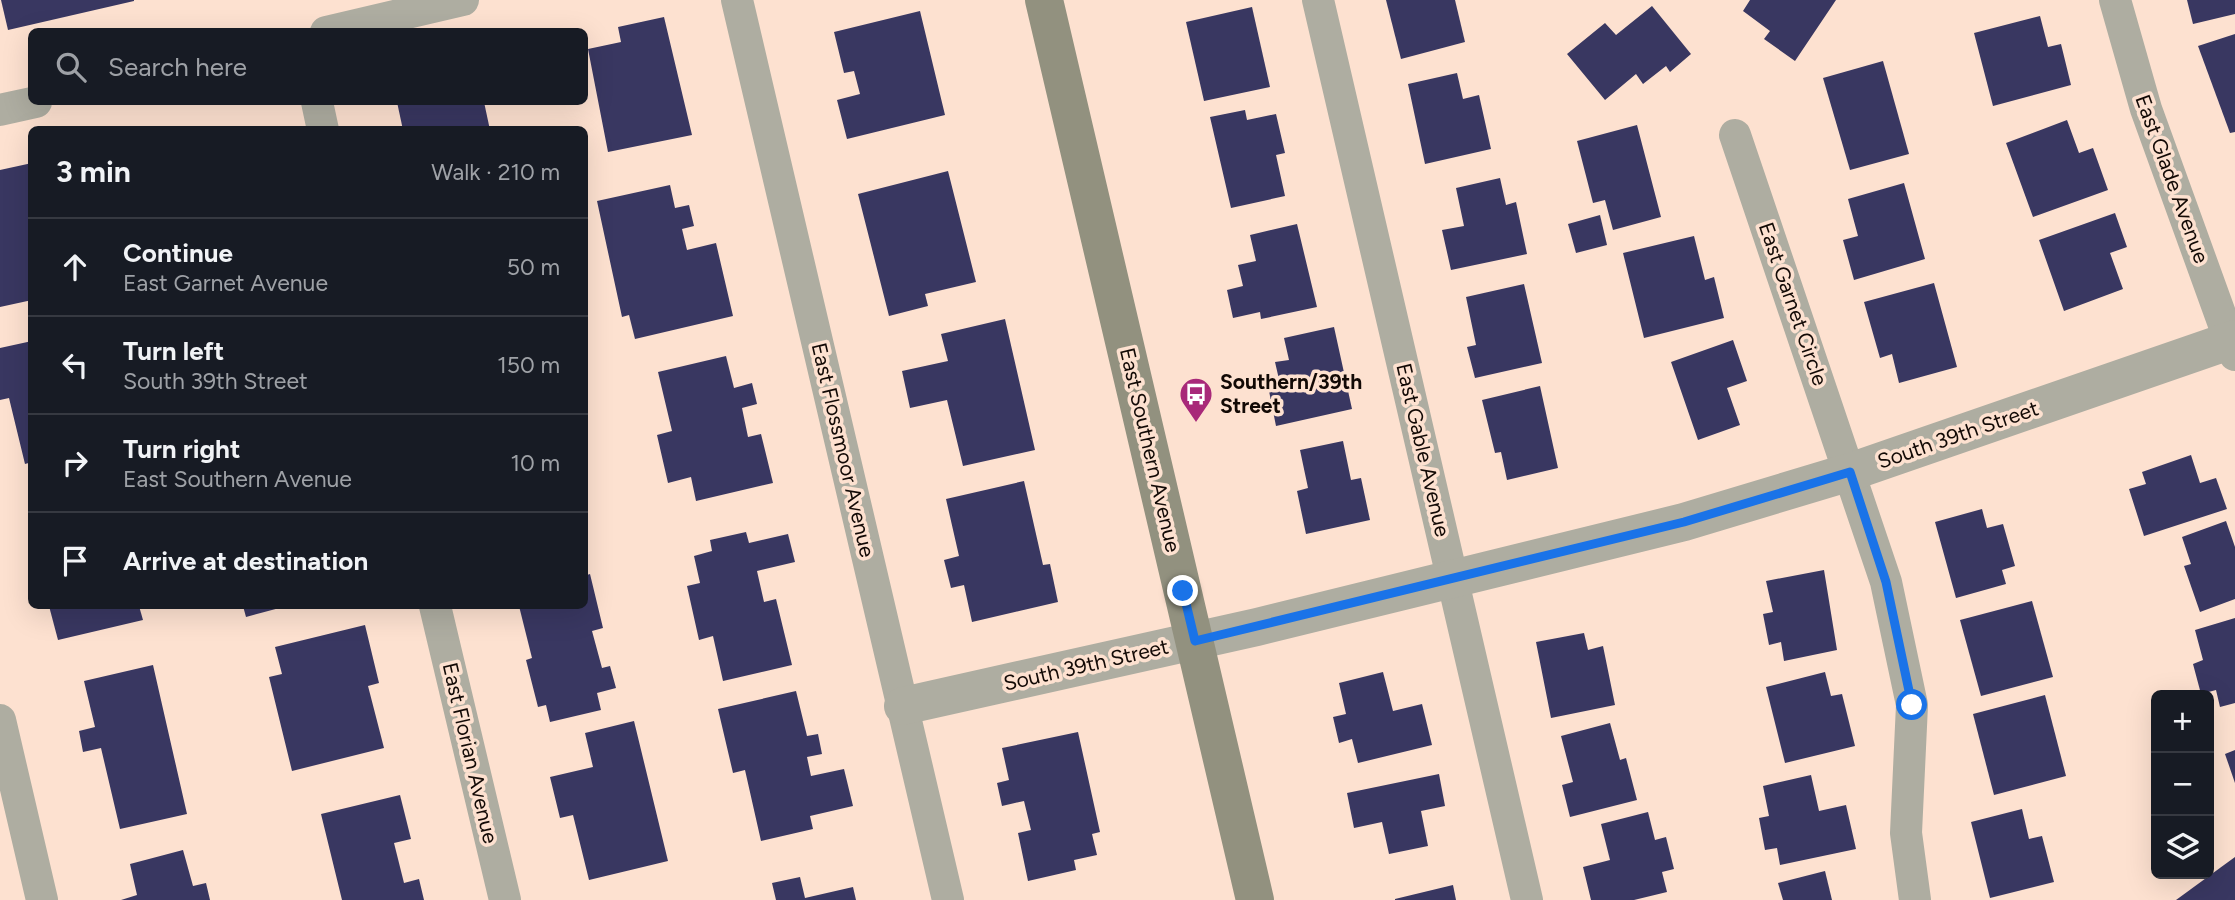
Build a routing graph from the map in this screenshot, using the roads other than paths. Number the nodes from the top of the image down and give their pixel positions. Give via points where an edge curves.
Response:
1 (463, 0) edge
2 (737, 0) edge
3 (1044, 0) edge
4 (1318, 0) edge
5 (2115, 0) edge
6 (343, 28) edge
7 (28, 104) edge
8 (318, 105) edge
9 (0, 110) edge
10 (322, 126) edge
11 (1735, 135) dead end
12 (2233, 345) edge
13 (1850, 472) junction
14 (1453, 578) junction
15 (436, 609) edge
16 (1195, 641) junction
17 (903, 706) junction
18 (0, 720) edge
19 (42, 900) edge
20 (505, 900) edge
21 (948, 900) edge
22 (1255, 900) edge
23 (1527, 900) edge
24 (1915, 900) edge

1 - 6 street
2 - 17 street, East Flossmoor Avenue
3 - 16 main road, East Southern Avenue
4 - 14 street, East Gable Avenue
5 - 12 street, East Glade Avenue via 2146,109
7 - 9 street
8 - 10 street
11 - 13 street, East Garnet Circle
12 - 13 street, South 39th Street
13 - 14 street, South 39th Street via 1684,522
13 - 24 street, East Garnet Circle via 1886,582 1912,705 1906,833
14 - 16 street, South 39th Street
14 - 23 street, East Gable Avenue
15 - 20 street, East Florian Avenue
16 - 17 street, South 39th Street
16 - 22 main road, East Southern Avenue
17 - 21 street, East Flossmoor Avenue
18 - 19 street

